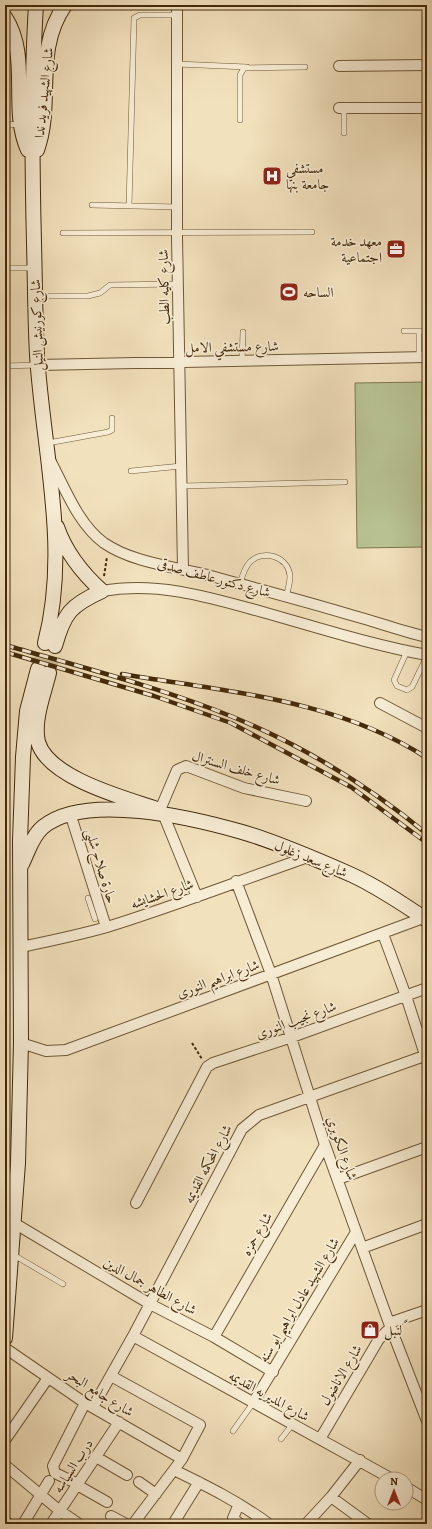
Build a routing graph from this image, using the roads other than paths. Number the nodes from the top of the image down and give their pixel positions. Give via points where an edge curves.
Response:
1 (36, 5) edge
2 (64, 5) edge
3 (177, 10) edge
4 (5, 17) edge
5 (177, 64) junction
6 (427, 65) edge
7 (340, 66) dead end
8 (248, 67) junction
9 (305, 67) dead end
10 (341, 108) joint
11 (427, 108) edge
12 (240, 120) dead end
13 (5, 124) edge
14 (22, 125) junction
15 (344, 133) dead end
16 (32, 159) junction
17 (92, 205) dead end
18 (129, 206) junction
19 (177, 207) junction
20 (312, 232) dead end
21 (63, 233) dead end
22 (177, 233) junction
23 (5, 268) edge
24 (35, 268) junction
25 (178, 284) junction
26 (36, 296) junction
27 (404, 331) dead end
28 (419, 331) junction
29 (427, 331) edge
30 (243, 332) dead end
31 (423, 357) edge
32 (180, 361) junction
33 (242, 361) junction
34 (38, 364) junction
35 (5, 366) edge
36 (112, 418) dead end
37 (47, 449) junction
38 (181, 466) junction
39 (131, 471) dead end
40 (345, 482) dead end
41 (182, 486) junction
42 (54, 517) junction
43 (183, 569) junction
44 (240, 584) junction
45 (102, 592) junction
46 (286, 597) junction
47 (427, 637) edge
48 (50, 645) joint
49 (407, 651) junction
50 (427, 655) edge
51 (380, 703) dead end
52 (427, 728) edge
53 (306, 801) dead end
54 (70, 813) junction
55 (162, 813) junction
56 (308, 857) junction
57 (21, 867) junction
58 (236, 882) junction
59 (197, 897) junction
60 (88, 898) dead end
61 (96, 909) junction
62 (95, 919) dead end
63 (425, 919) edge
64 (106, 927) junction
65 (383, 934) junction
66 (22, 947) junction
67 (271, 974) junction
68 (427, 988) edge
69 (406, 996) junction
70 (292, 1037) junction
71 (21, 1043) junction
72 (426, 1057) edge
73 (309, 1096) junction
74 (325, 1146) junction
75 (427, 1147) edge
76 (338, 1179) junction
77 (136, 1203) dead end
78 (14, 1223) junction
79 (427, 1224) edge
80 (356, 1232) junction
81 (362, 1248) junction
82 (12, 1254) junction
83 (63, 1284) dead end
84 (150, 1304) junction
85 (427, 1310) edge
86 (390, 1326) junction
87 (133, 1336) junction
88 (214, 1337) junction
89 (5, 1338) edge
90 (5, 1348) edge
91 (273, 1372) junction
92 (111, 1376) junction
93 (48, 1378) junction
94 (252, 1403) junction
95 (89, 1405) junction
96 (426, 1415) edge
97 (119, 1422) junction
98 (292, 1425) junction
99 (232, 1431) dead end
100 (282, 1438) dead end
101 (5, 1440) edge
102 (320, 1440) junction
103 (96, 1457) junction
104 (182, 1459) junction
105 (360, 1460) junction
106 (5, 1465) edge
107 (174, 1470) junction
108 (379, 1471) edge
109 (127, 1475) dead end
110 (49, 1481) dead end
111 (139, 1482) dead end
112 (199, 1482) junction
113 (78, 1485) junction
114 (414, 1492) edge
115 (41, 1494) junction
116 (156, 1494) junction
117 (331, 1497) junction
118 (427, 1500) edge
119 (107, 1502) dead end
120 (239, 1504) junction
121 (60, 1511) junction
122 (111, 1516) dead end
123 (5, 1521) edge
124 (9, 1524) edge
125 (23, 1524) edge
126 (51, 1524) edge
127 (79, 1524) edge
128 (126, 1524) edge
129 (133, 1524) edge
130 (172, 1524) edge
131 (240, 1524) edge
132 (269, 1524) edge
133 (306, 1524) edge
134 (366, 1524) edge

1 - 16 main road, شارع كورنيش النيل
2 - 16 main road, شارع الشهيد فريد ندا via 49,42 42,133
3 - 5 street, شارع كليه الطب
3 - 18 lane via 134,18
4 - 14 main road via 18,52
5 - 8 lane
5 - 19 street, شارع كليه الطب
6 - 7 street
8 - 9 lane
8 - 12 lane via 241,71 240,75
10 - 11 street
10 - 15 lane
13 - 14 lane
14 - 16 main road
16 - 24 main road, شارع كورنيش النيل
17 - 18 lane
18 - 19 lane
19 - 22 street, شارع كليه الطب
20 - 22 lane
21 - 22 lane
22 - 25 street, شارع كليه الطب
23 - 24 lane
24 - 26 main road, شارع كورنيش النيل
25 - 26 lane via 110,285 100,293 88,296
25 - 32 street, شارع كليه الطب
26 - 34 main road, شارع كورنيش النيل
27 - 28 lane
28 - 29 lane
28 - 31 lane
30 - 33 lane
31 - 33 street, شارع مستشفي الامل
32 - 33 street, شارع مستشفي الامل
32 - 34 street, شارع مستشفي الامل
32 - 38 street, شارع كليه الطب
34 - 35 lane
34 - 37 main road, شارع كورنيش النيل
36 - 37 lane via 112,428 108,432
37 - 42 main road, شارع كورنيش النيل
37 - 43 street, شارع دكتور عاطف صدقى via 91,532 109,546 132,557
38 - 39 lane
38 - 41 street, شارع كليه الطب
40 - 41 lane
41 - 43 street, شارع كليه الطب
42 - 45 main road via 61,538 72,558
42 - 48 main road, شارع كورنيش النيل via 55,597
43 - 44 street, شارع دكتور عاطف صدقى
44 - 46 street, شارع دكتور عاطف صدقى
44 - 46 lane via 248,563 264,555 273,556 287,566 290,575
45 - 48 main road, شارع دكتور عاطف صدقى via 82,600 71,609
45 - 49 street, شارع دكتور عاطف صدقى via 115,589 146,589 199,594
46 - 47 street, شارع دكتور عاطف صدقى
49 - 50 street, شارع دكتور عاطف صدقى
49 - 50 lane via 394,680 397,686 404,690 412,687
51 - 52 street
53 - 55 street, شارع خلف السنترال via 244,788 186,766 177,770
54 - 55 main road, شارع سعد زغلول via 98,809
54 - 57 main road, شارع سعد زغلول via 42,828 33,840
54 - 61 street, حارة صلاح شلبى
55 - 56 main road, شارع سعد زغلول via 243,833
55 - 57 main road, شارع سعد زغلول via 80,780 64,771 44,752 38,742 38,717 44,671 27,711 24,732
55 - 59 street
56 - 58 street, شارع الحشايشه
56 - 63 main road, شارع سعد زغلول via 353,876
57 - 66 main road
58 - 59 street, شارع الحشايشه
58 - 67 street, شارع الكوبري
59 - 64 street, شارع الحشايشه
60 - 61 lane
61 - 62 lane
61 - 64 street, حارة صلاح شلبى
63 - 65 street, شارع ابراهيم النورى
64 - 66 street, شارع الحشايشه
65 - 67 street, شارع ابراهيم النورى
65 - 69 street
66 - 71 main road
67 - 70 street, شارع الكوبري
67 - 71 street, شارع ابراهيم النورى via 66,1050 46,1051
68 - 69 street, شارع نجيب النورى
69 - 70 street, شارع نجيب النورى
69 - 72 street
70 - 73 street, شارع الكوبري
70 - 77 street, شارع نجيب النورى via 218,1060 207,1067
71 - 78 main road
72 - 73 street, شارع المحكمه القديمه
73 - 74 street, شارع الكوبري
73 - 84 street, شارع المحكمه القديمه via 259,1115 242,1129
74 - 76 street, شارع الكوبري
74 - 88 street, شارع حمزه
75 - 76 street
76 - 80 street, شارع الكوبري
78 - 82 main road
78 - 84 street, شارع الطاهر جمال الدين
79 - 81 street
80 - 81 street, شارع الكوبري
80 - 91 street, شارع الشهيد عادل ابراهيم ابو سنه
81 - 86 street, شارع الكوبري
82 - 83 lane
82 - 89 main road
84 - 87 street, شارع المحكمه القديمه
84 - 88 street, شارع الطاهر جمال الدين
85 - 86 street
86 - 96 street, شارع الكوبري
86 - 102 street, شارع الاناضول via 379,1339
87 - 92 street, شارع المحكمه القديمه
87 - 94 street, شارع المديريه القديمه
88 - 91 street, شارع الطاهر جمال الدين
90 - 93 street, شارع جامع البحر
91 - 94 street, شارع الشهيد عادل ابراهيم ابو سنه
92 - 95 street, شارع المحكمه القديمه
92 - 104 street via 198,1423 199,1427
93 - 95 street, شارع جامع البحر
93 - 101 street
94 - 98 street, شارع المديريه القديمه
94 - 99 lane
95 - 97 street, شارع جامع البحر
95 - 113 street, شارع المحكمه القديمه via 53,1466 55,1473
97 - 103 street, درب السياسه
97 - 104 street, شارع جامع البحر
98 - 100 lane
98 - 102 street, شارع المديريه القديمه
102 - 105 street, شارع المديريه القديمه
103 - 109 street
103 - 113 street, درب السياسه
104 - 107 street
105 - 108 street, شارع المديريه القديمه
105 - 117 street
106 - 115 street
107 - 112 street
107 - 116 street
110 - 115 street
111 - 116 street
112 - 120 street
112 - 130 street
113 - 119 street, شارع المحكمه القديمه
113 - 121 street, درب السياسه
114 - 118 street
115 - 121 street
115 - 125 street
116 - 129 street
117 - 133 street
117 - 134 street
120 - 131 street via 234,1518
120 - 132 street
121 - 126 street, درب السياسه
121 - 127 street
122 - 128 street
123 - 124 street

